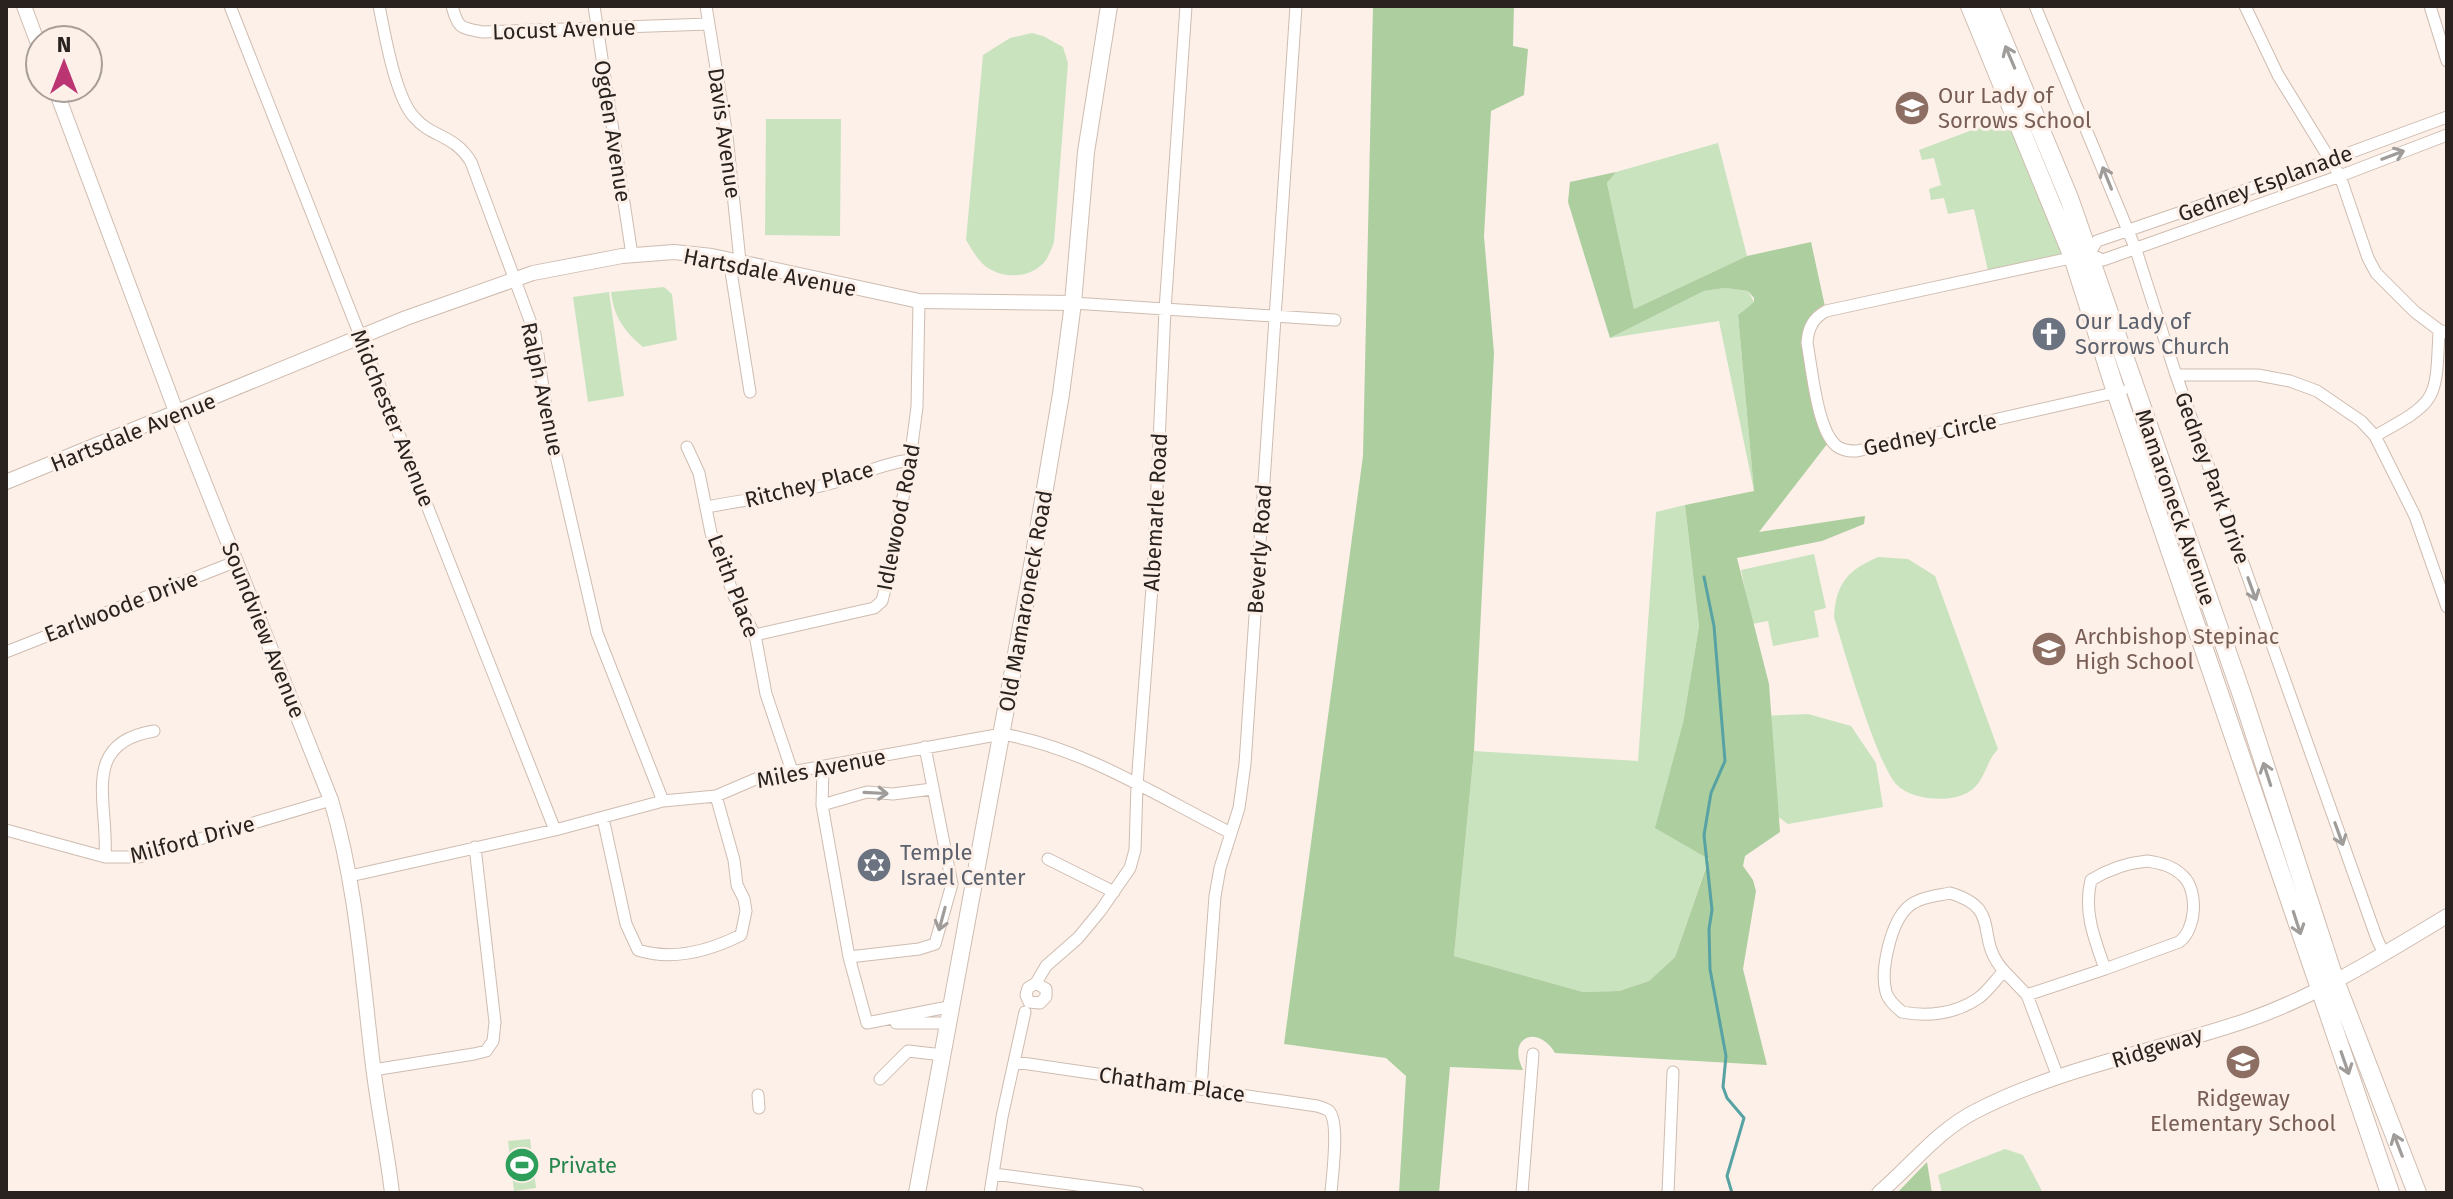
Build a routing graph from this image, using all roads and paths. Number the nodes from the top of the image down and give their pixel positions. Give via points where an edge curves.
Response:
1 (230, 6) edge
2 (379, 6) edge
3 (452, 6) edge
4 (594, 6) edge
5 (706, 6) edge
6 (1109, 6) edge
7 (1186, 6) edge
8 (1296, 6) edge
9 (1970, 6) edge
10 (1989, 6) edge
11 (2035, 6) edge
12 (2245, 6) edge
13 (2430, 6) edge
14 (709, 24) junction
15 (598, 28) junction
16 (2447, 61) edge
17 (61, 104) edge
18 (2447, 117) edge
19 (2447, 135) edge
20 (2330, 161) junction
21 (2340, 176) junction
22 (2129, 231) junction
23 (2136, 250) junction
24 (632, 255) junction
25 (2081, 256) junction
26 (735, 260) junction
27 (514, 279) junction
28 (919, 301) junction
29 (1073, 303) junction
30 (1165, 310) junction
31 (1274, 317) junction
32 (1335, 320) dead end
33 (2443, 332) edge
34 (361, 338) junction
35 (2176, 375) junction
36 (2125, 390) junction
37 (750, 392) dead end
38 (177, 414) junction
39 (2375, 436) junction
40 (687, 447) dead end
41 (910, 460) junction
42 (2155, 476) junction
43 (6, 482) edge
44 (707, 507) junction
45 (2193, 556) junction
46 (2173, 560) junction
47 (237, 561) junction
48 (2447, 607) edge
49 (755, 635) junction
50 (6, 652) edge
51 (2243, 698) junction
52 (2224, 704) junction
53 (154, 731) dead end
54 (1002, 734) junction
55 (925, 747) junction
56 (823, 768) junction
57 (792, 771) junction
58 (1137, 785) junction
59 (932, 789) junction
60 (716, 796) junction
61 (331, 800) junction
62 (663, 801) junction
63 (822, 805) junction
64 (603, 818) junction
65 (6, 830) edge
66 (555, 830) junction
67 (1231, 833) junction
68 (475, 847) junction
69 (105, 857) junction
70 (1048, 859) dead end
71 (350, 876) junction
72 (1114, 892) junction
73 (2447, 916) edge
74 (2384, 954) junction
75 (849, 957) junction
76 (2105, 969) junction
77 (2004, 971) junction
78 (1036, 983) dead end
79 (2327, 985) junction
80 (2027, 995) junction
81 (1025, 1012) dead end
82 (951, 1015) junction
83 (1533, 1054) dead end
84 (943, 1055) junction
85 (1015, 1062) junction
86 (373, 1070) junction
87 (1673, 1072) dead end
88 (2058, 1077) junction
89 (880, 1079) dead end
90 (1201, 1088) junction
91 (758, 1095) dead end
92 (759, 1108) dead end
93 (994, 1174) junction
94 (392, 1193) edge
95 (917, 1193) edge
96 (990, 1193) edge
97 (1138, 1193) edge
98 (1331, 1193) edge
99 (1522, 1193) edge
100 (1668, 1193) edge
101 (1879, 1193) edge
102 (2390, 1193) edge
103 (2417, 1193) edge

1 - 34 street, Midchester Avenue
2 - 27 street, Ralph Avenue via 405,104 415,119 463,149
3 - 15 street, Locust Avenue via 463,29
4 - 15 street, Ogden Avenue
5 - 14 street, Davis Avenue
6 - 29 main road, Old Mamaroneck Road via 1086,152
7 - 30 street, Albemarle Road
8 - 31 street, Beverly Road
9 - 25 main road, Mamaroneck Avenue
25 -> 10 main road, Mamaroneck Avenue via 2060,174
22 -> 11 street, Gedney Park Drive
12 - 20 street via 2278,75
13 - 16 street
14 - 15 street, Locust Avenue
14 - 26 street, Davis Avenue via 727,136
15 - 24 street, Ogden Avenue
17 - 38 street, Soundview Avenue
18 - 20 street, Gedney Esplanade
21 -> 19 street, Gedney Esplanade
20 - 21 street
20 - 22 street, Gedney Esplanade
21 - 23 street, Gedney Esplanade
21 - 33 street via 2376,273
22 - 23 street, Gedney Park Drive
22 - 25 street, Gedney Esplanade via 2097,241
23 - 25 street, Gedney Esplanade via 2103,260
23 - 35 street, Gedney Park Drive
24 - 26 street, Hartsdale Avenue via 674,252
24 - 27 street, Hartsdale Avenue
25 - 36 main road, Mamaroneck Avenue
25 - 36 street, Gedney Circle via 1820,314 1809,328 1807,343 1822,422 1835,445 1857,451
26 - 28 street, Hartsdale Avenue
26 - 37 street, Davis Avenue
27 - 34 street, Hartsdale Avenue
27 - 62 street, Ralph Avenue via 535,334 548,421 597,633
28 - 29 street, Hartsdale Avenue
28 - 41 street, Idlewood Road
29 - 30 street, Hartsdale Avenue
29 - 54 main road, Old Mamaroneck Road
30 - 31 street, Hartsdale Avenue
30 - 58 street, Albemarle Road
31 - 32 street, Hartsdale Avenue
31 - 67 street, Beverly Road via 1245,764
33 - 39 street via 2432,395 2419,412
34 - 38 street, Hartsdale Avenue
34 - 66 street, Midchester Avenue
35 - 39 street via 2243,374 2290,381 2341,406
35 -> 74 street, Gedney Park Drive
36 - 42 main road, Mamaroneck Avenue
38 - 43 street, Hartsdale Avenue
38 - 47 street, Soundview Avenue
39 - 48 street via 2415,516
40 - 44 street, Leith Place
41 - 44 street, Ritchey Place via 803,490
41 - 49 street, Idlewood Road via 882,601 874,608
42 - 45 main road, Mamaroneck Avenue
42 - 46 main road, Mamaroneck Avenue
44 - 49 street, Leith Place via 734,596
45 - 46 street
45 - 51 main road, Mamaroneck Avenue
46 - 52 main road, Mamaroneck Avenue
47 - 50 street, Earlwoode Drive
47 - 61 street, Soundview Avenue
49 - 57 street, Leith Place via 766,694
51 - 52 street
79 -> 51 main road, Mamaroneck Avenue
52 -> 79 main road, Mamaroneck Avenue
53 - 69 street via 128,739 105,762
54 - 55 street, Miles Avenue
54 - 58 street, Miles Avenue via 1036,740
54 - 82 main road, Old Mamaroneck Road
55 - 56 street, Miles Avenue
55 - 59 street
56 - 57 street, Miles Avenue
56 - 63 street
57 - 60 street, Miles Avenue
58 - 67 street, Miles Avenue
58 - 72 street, Albemarle Road via 1135,850
63 -> 59 street via 867,792
59 -> 75 street via 952,884 935,944
60 - 62 street, Miles Avenue
60 - 64 street via 746,911 741,935 694,952 657,956 638,950 626,924
61 - 69 street, Milford Drive via 139,857
61 - 71 street, Soundview Avenue
62 - 64 street, Miles Avenue
63 - 75 street
64 - 66 street, Miles Avenue
65 - 69 street, Milford Drive
66 - 68 street, Miles Avenue
67 - 90 street, Beverly Road via 1215,896
68 - 71 street, Miles Avenue
68 - 86 street via 489,954 493,1041 486,1051 474,1054
70 - 72 street
71 - 86 street, Soundview Avenue
72 - 78 street, Albemarle Road
73 - 74 street, Ridgeway
74 - 79 street, Ridgeway
75 - 82 street via 867,1023
76 - 76 street via 2186,937 2193,916 2189,883 2175,869 2130,862 2091,880 2091,929
76 - 80 street
77 - 77 street via 1978,999 1919,1015 1893,1004 1886,992 1884,964 1897,922 1908,908 1950,893 1969,899 1982,913 1994,960
77 - 80 street
79 - 88 street, Ridgeway via 2245,1021
79 -> 102 main road, Mamaroneck Avenue
103 -> 79 main road, Mamaroneck Avenue
80 - 88 street
81 - 85 street
82 - 84 main road, Old Mamaroneck Road
83 - 99 street
84 - 89 street via 908,1051
84 - 95 main road, Old Mamaroneck Road
85 - 90 street, Chatham Place
85 - 93 street
86 - 94 street, Soundview Avenue
87 - 100 street
88 - 101 street, Ridgeway via 1947,1128
90 - 98 street, Chatham Place via 1328,1110 1334,1133
91 - 92 street
93 - 96 street
93 - 97 street

